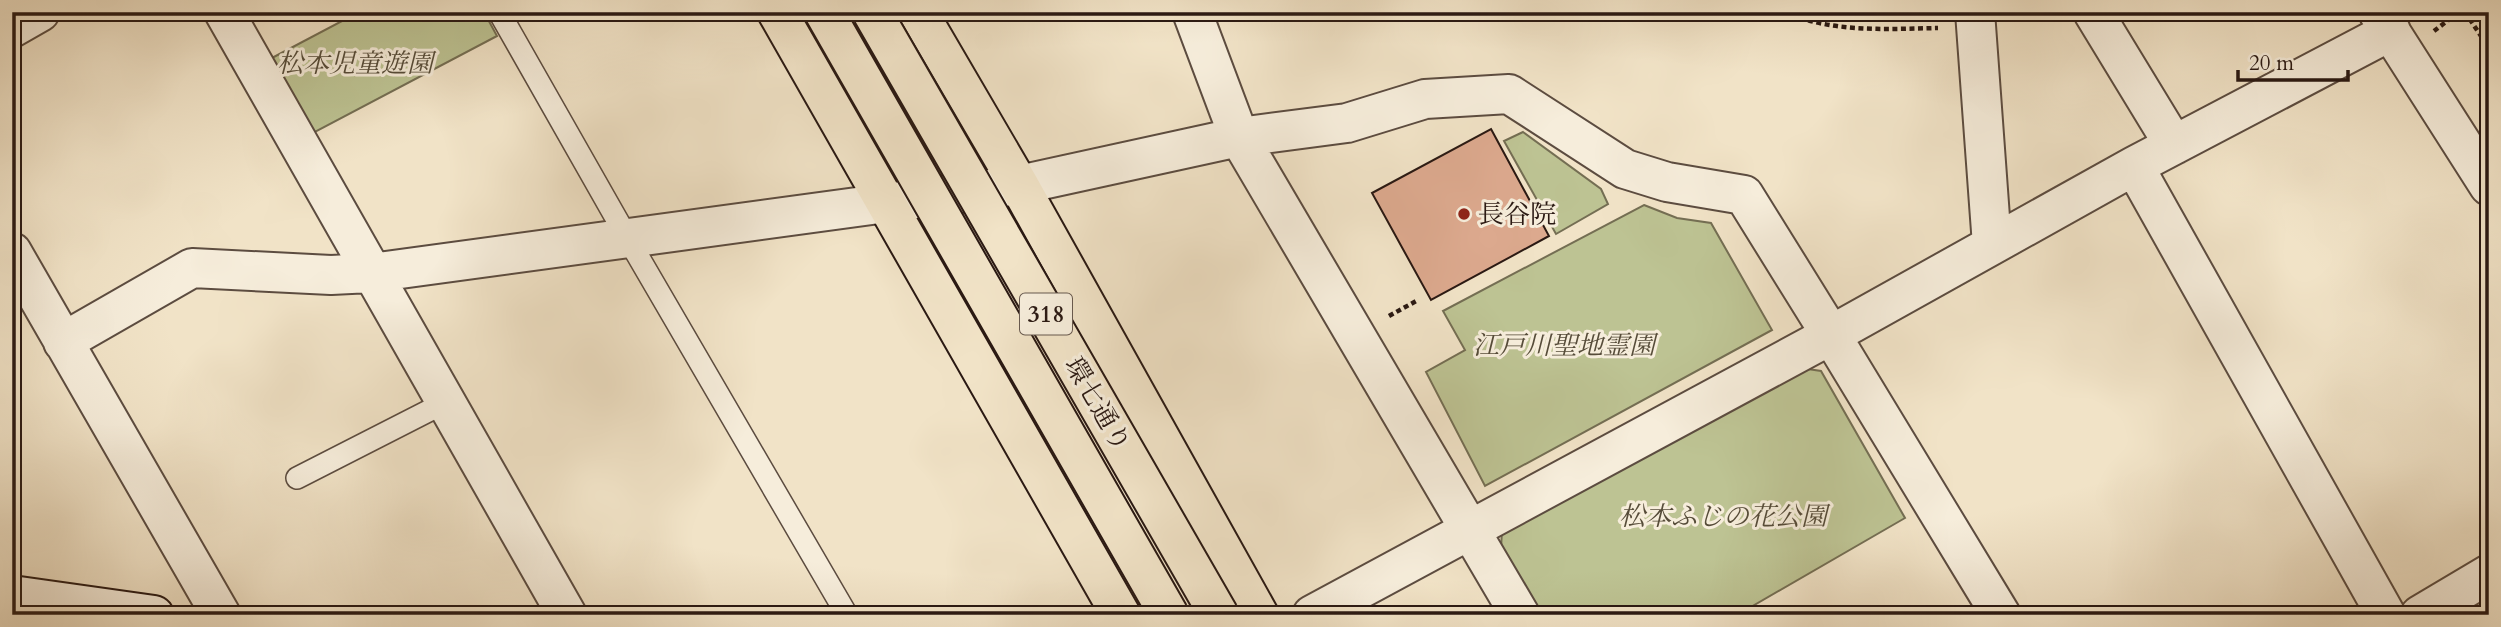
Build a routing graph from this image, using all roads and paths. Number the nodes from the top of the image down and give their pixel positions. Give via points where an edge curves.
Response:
1 (40, 12) edge
2 (224, 12) edge
3 (499, 12) edge
4 (777, 12) edge
5 (824, 12) edge
6 (872, 12) edge
7 (918, 12) edge
8 (1192, 12) edge
9 (1784, 12) edge
10 (2093, 12) edge
11 (2465, 12) edge
12 (1976, 20) edge
13 (2385, 22) edge
14 (12, 28) edge
15 (2489, 48) edge
16 (1239, 137) junction
17 (2174, 145) junction
18 (2134, 166) junction
19 (1019, 185) junction
20 (2489, 186) edge
21 (887, 202) junction
22 (628, 239) junction
23 (1992, 245) junction
24 (16, 266) edge
25 (371, 273) junction
26 (1418, 300) dead end
27 (1382, 320) dead end
28 (1831, 334) junction
29 (63, 342) junction
30 (444, 403) junction
31 (297, 478) dead end
32 (1469, 530) junction
33 (2489, 574) edge
34 (12, 595) edge
35 (154, 615) edge
36 (221, 615) edge
37 (567, 615) edge
38 (847, 615) edge
39 (1121, 615) edge
40 (1169, 615) edge
41 (1219, 615) edge
42 (1259, 615) edge
43 (1312, 615) edge
44 (1520, 615) edge
45 (2001, 615) edge
46 (2386, 615) edge
47 (2420, 615) edge

1 - 14 street
2 - 25 street
3 - 22 lane
4 - 21 main road
5 - 40 main road, 環七通り / 318, bridge
6 - 41 main road, 環七通り / 318, bridge
7 - 19 main road
8 - 16 street
9 - 12 path via 1850,29
10 - 17 street
11 - 15 path
12 - 23 street
13 - 17 street
13 - 20 street
16 - 19 street
16 - 28 street via 1347,123 1425,99 1509,94 1625,169 1667,182 1744,195
16 - 32 street
17 - 18 street
18 - 23 street
18 - 46 street
19 - 21 street
19 - 42 main road
21 - 22 street
21 - 39 main road
22 - 25 street
22 - 38 lane
23 - 28 street
24 - 29 street
25 - 29 street via 192,268
25 - 30 street
26 - 27 path
28 - 32 street
28 - 45 street
29 - 36 street
30 - 31 lane
30 - 37 street
32 - 43 street
32 - 44 street
33 - 47 street
34 - 35 street

